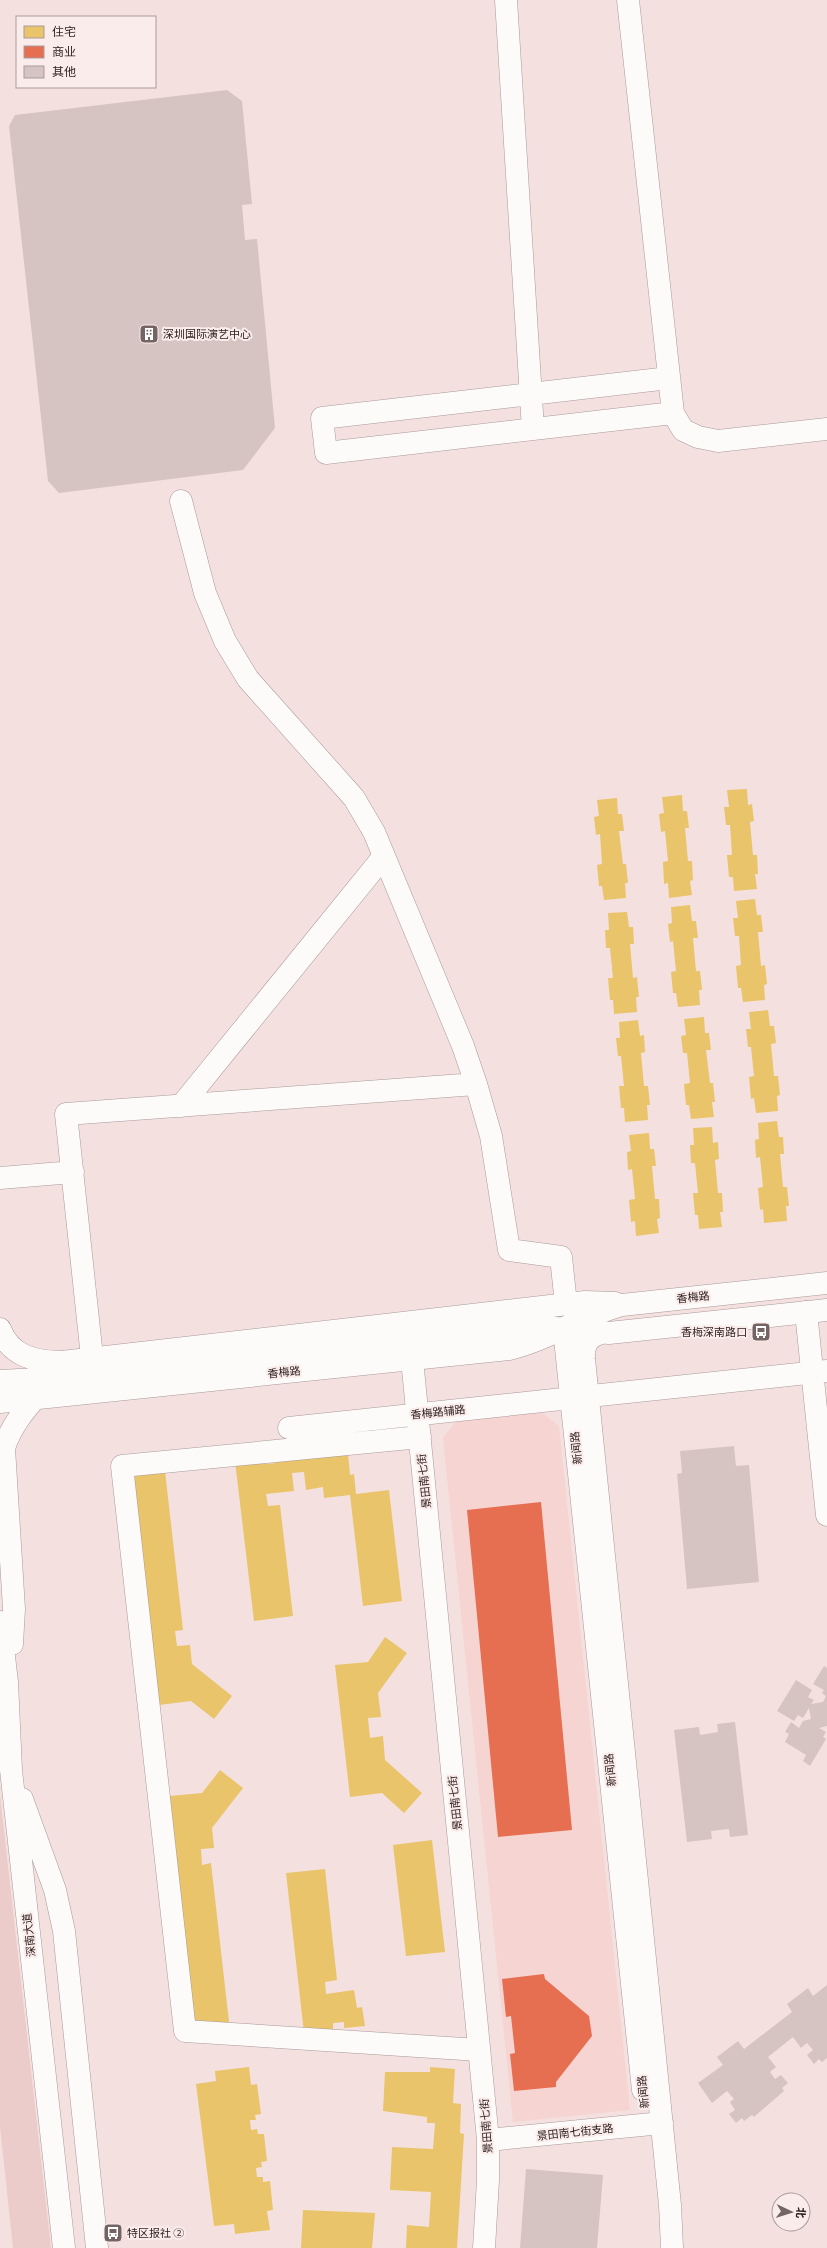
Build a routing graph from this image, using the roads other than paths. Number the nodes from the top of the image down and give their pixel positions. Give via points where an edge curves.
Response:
1 (506, 0) edge
2 (628, 0) edge
3 (669, 378) junction
4 (529, 394) junction
5 (673, 414) junction
6 (533, 429) junction
7 (827, 429) edge
8 (181, 501) dead end
9 (384, 856) junction
10 (476, 1084) junction
11 (181, 1106) junction
12 (73, 1172) junction
13 (0, 1178) edge
14 (827, 1283) edge
15 (566, 1304) junction
16 (622, 1305) junction
17 (817, 1311) edge
18 (0, 1329) edge
19 (564, 1329) junction
20 (601, 1333) junction
21 (92, 1357) junction
22 (412, 1359) junction
23 (584, 1359) junction
24 (819, 1372) edge
25 (56, 1378) junction
26 (0, 1381) edge
27 (579, 1398) junction
28 (35, 1399) junction
29 (0, 1402) edge
30 (418, 1415) junction
31 (289, 1428) dead end
32 (420, 1437) junction
33 (827, 1515) edge
34 (0, 1622) edge
35 (7, 1682) junction
36 (11, 1770) junction
37 (479, 2050) junction
38 (654, 2124) junction
39 (488, 2140) junction
40 (64, 2248) edge
41 (97, 2248) edge
42 (484, 2248) edge
43 (658, 2248) edge
44 (672, 2248) edge

1 - 4 main road
2 - 3 main road
3 - 4 main road
3 - 5 main road
4 - 6 main road
4 - 6 main road via 322,418 326,453
5 - 6 main road
5 - 7 main road via 683,430 698,437 718,441
8 - 9 main road via 206,593 225,641 248,679 354,798 374,832
9 - 10 main road via 463,1046
9 - 11 main road
10 - 11 main road
10 - 15 main road via 491,1136 509,1250 561,1257
11 - 12 main road via 66,1114
12 - 13 main road
12 - 21 main road
14 - 16 main road, 香梅路
15 - 16 main road via 600,1301
15 - 21 main road
16 - 19 main road, 香梅路
17 - 20 main road, 香梅路
17 - 24 main road
18 - 21 main road via 8,1343 30,1359 43,1362
19 - 20 main road, 香梅路
19 - 22 main road, 香梅路 via 537,1341 509,1349
19 - 23 main road, 新闻路 via 571,1332 579,1342
19 - 25 main road, 香梅路 via 516,1328
19 - 27 main road, 新闻路
20 - 23 main road, 新闻路 via 587,1341
22 - 28 main road, 香梅路
22 - 30 main road, 景田南七街
23 - 27 main road, 新闻路
24 - 27 main road, 香梅路辅路
24 - 33 main road
25 - 26 main road, 香梅路
25 - 28 main road
27 - 30 main road, 香梅路辅路
27 - 38 main road, 新闻路
28 - 29 main road, 香梅路
28 - 35 main road via 8,1434 4,1448 14,1608
30 - 31 main road, 香梅路辅路
30 - 32 main road, 景田南七街
32 - 37 main road, 景田南七街
32 - 37 main road via 122,1466 185,2031
34 - 35 main road, 深南大道
35 - 36 main road, 深南大道
36 - 40 main road, 深南大道
36 - 41 main road via 50,1874 64,1931
37 - 39 main road, 景田南七街
38 - 39 main road, 景田南七街支路
38 - 43 main road, 新闻路
38 - 44 main road, 新闻路 via 670,2204
39 - 42 main road, 景田南七街

